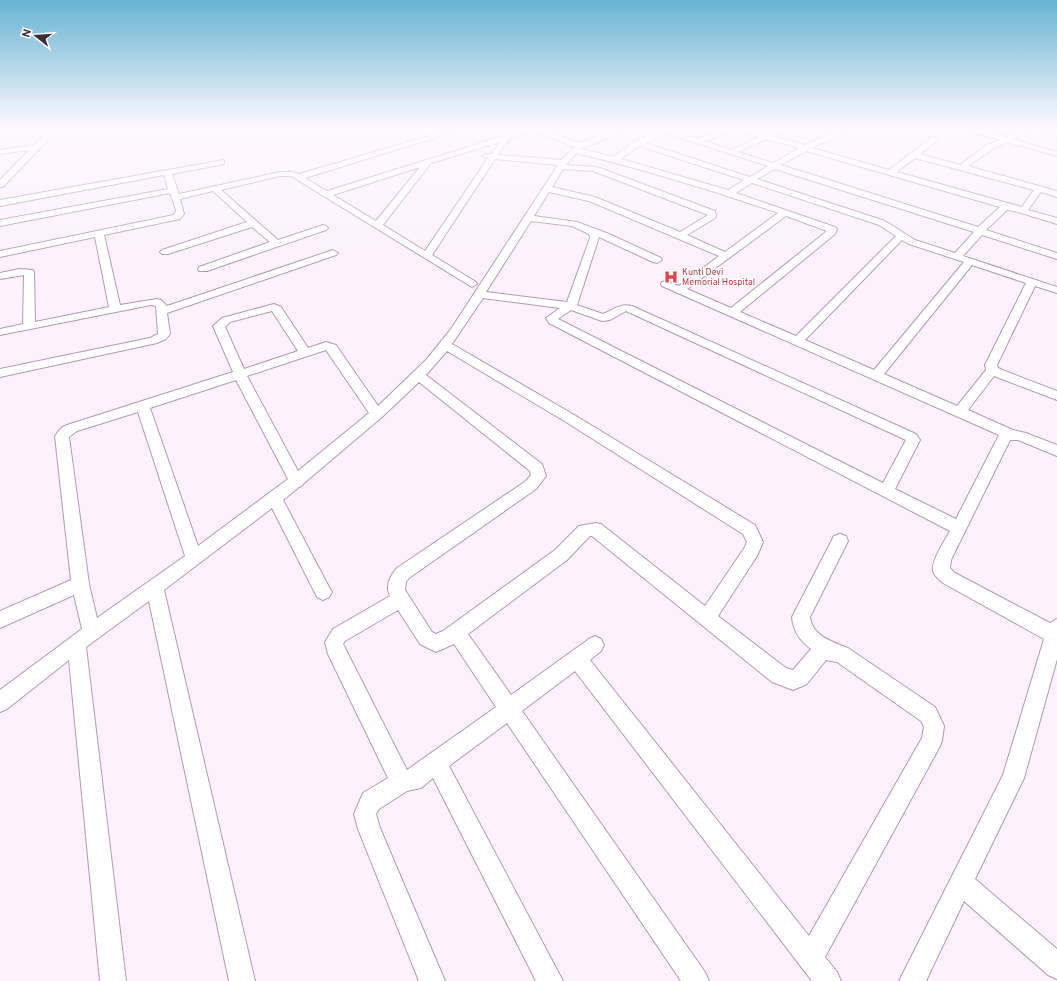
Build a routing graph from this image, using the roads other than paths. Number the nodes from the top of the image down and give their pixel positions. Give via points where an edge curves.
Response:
1 (10, 175) edge
2 (152, 175) edge
3 (168, 175) edge
4 (278, 175) edge
5 (295, 175) edge
6 (306, 175) edge
7 (386, 175) edge
8 (418, 175) edge
9 (481, 175) edge
10 (556, 175) edge
11 (610, 175) edge
12 (668, 175) edge
13 (735, 175) edge
14 (760, 175) edge
15 (801, 175) edge
16 (896, 175) edge
17 (987, 175) edge
18 (299, 177) junction
19 (751, 180) junction
20 (0, 185) edge
21 (215, 189) junction
22 (547, 189) junction
23 (1039, 189) junction
24 (728, 193) junction
25 (175, 194) junction
26 (326, 194) junction
27 (1057, 194) edge
28 (0, 203) edge
29 (1009, 207) junction
30 (1022, 211) junction
31 (784, 213) junction
32 (528, 218) junction
33 (1057, 221) edge
34 (0, 223) edge
35 (255, 223) junction
36 (378, 225) junction
37 (323, 228) dead end
38 (593, 232) junction
39 (980, 232) junction
40 (99, 234) junction
41 (682, 236) junction
42 (900, 236) junction
43 (277, 243) junction
44 (165, 252) dead end
45 (0, 254) edge
46 (333, 254) dead end
47 (427, 255) junction
48 (726, 256) junction
49 (1057, 256) edge
50 (956, 257) junction
51 (657, 260) dead end
52 (970, 261) junction
53 (203, 269) dead end
54 (0, 276) edge
55 (1032, 282) junction
56 (666, 284) dead end
57 (476, 289) junction
58 (680, 290) junction
59 (1057, 290) edge
60 (570, 306) junction
61 (116, 308) junction
62 (162, 311) junction
63 (732, 312) junction
64 (29, 326) junction
65 (0, 332) edge
66 (798, 341) junction
67 (446, 345) junction
68 (305, 352) junction
69 (992, 370) junction
70 (0, 373) edge
71 (240, 375) junction
72 (877, 375) junction
73 (419, 376) junction
74 (1057, 396) edge
75 (143, 406) junction
76 (960, 411) junction
77 (377, 414) junction
78 (1010, 434) junction
79 (1057, 451) edge
80 (297, 482) junction
81 (886, 492) junction
82 (275, 499) junction
83 (959, 528) junction
84 (840, 541) dead end
85 (194, 558) junction
86 (80, 584) junction
87 (154, 587) junction
88 (323, 592) dead end
89 (401, 599) junction
90 (707, 618) junction
91 (0, 620) edge
92 (456, 632) junction
93 (1056, 633) edge
94 (84, 638) junction
95 (595, 645) dead end
96 (831, 652) junction
97 (577, 658) junction
98 (0, 702) edge
99 (510, 708) junction
100 (436, 763) junction
101 (404, 781) junction
102 (961, 883) junction
103 (810, 960) junction
104 (1057, 966) edge
105 (113, 981) edge
106 (242, 981) edge
107 (432, 981) edge
108 (550, 981) edge
109 (696, 981) edge
110 (828, 981) edge
111 (912, 981) edge

1 - 20 street
2 - 28 street
3 - 25 street
4 - 21 street
5 - 18 street
6 - 18 street
7 - 26 street
8 - 36 street
9 - 47 street
10 - 22 street
11 - 41 street via 712,213 712,216
12 - 24 street
13 - 19 street
14 - 19 street
15 - 39 street
16 - 29 street
17 - 23 street
18 - 26 street
19 - 24 street
19 - 42 street via 882,223
21 - 25 street
21 - 35 street
22 - 32 street
22 - 41 street via 592,199
23 - 27 street
23 - 30 street
24 - 31 street
25 - 34 street
25 - 40 street via 180,214 177,217
26 - 36 street
29 - 30 street
29 - 39 street via 1003,208
30 - 33 street
31 - 48 street
31 - 63 street via 828,227 832,232
32 - 38 street via 574,224
32 - 57 street
35 - 43 street
35 - 44 street
36 - 47 street
37 - 43 street
38 - 51 street
38 - 60 street via 594,238
39 - 49 street
39 - 50 street
40 - 45 street
40 - 61 street
41 - 48 street
42 - 50 street
42 - 66 street
43 - 53 street
46 - 62 street
47 - 57 street
48 - 58 street
50 - 52 street
52 - 55 street
52 - 72 street
54 - 64 street via 29,272
55 - 59 street
55 - 69 street via 991,365
56 - 58 street
57 - 60 street
57 - 67 street
58 - 63 street
60 - 81 street via 555,315 552,320
60 - 81 street via 602,318 622,308 628,308 911,437 912,444
61 - 62 street via 157,302 161,305
61 - 64 street
62 - 70 street via 164,334 153,341
63 - 66 street
64 - 65 street
66 - 72 street
67 - 73 street
67 - 90 street via 571,418 749,530 755,542 751,551
68 - 71 street
68 - 71 street via 274,307 226,320 219,326
68 - 77 street via 326,346 332,348
69 - 74 street
69 - 76 street
71 - 75 street
71 - 80 street
72 - 76 street
73 - 77 street
73 - 89 street via 537,468 539,476 532,484 403,573 398,580 396,591
75 - 85 street
75 - 86 street via 72,428 62,436
76 - 78 street
77 - 80 street
78 - 79 street
78 - 83 street via 1005,437
80 - 82 street
81 - 83 street
82 - 85 street
82 - 88 street
83 - 93 street via 941,570 949,578
84 - 96 street via 801,617 801,626 806,634
85 - 87 street
86 - 91 street
86 - 94 street
87 - 94 street
87 - 106 street
89 - 92 street via 426,638 436,643
89 - 101 street via 339,635 334,642 398,777
90 - 92 street via 595,529 586,531 561,555
90 - 96 street via 780,675 793,680 800,677 821,652
92 - 99 street
93 - 102 street via 1013,778
94 - 98 street
94 - 105 street
95 - 97 street
96 - 103 street via 840,654 928,714 934,726 932,741
97 - 99 street
97 - 103 street
99 - 100 street
99 - 109 street
100 - 101 street via 413,780
100 - 108 street
101 - 107 street via 371,801 365,814
102 - 104 street
102 - 111 street
103 - 110 street

